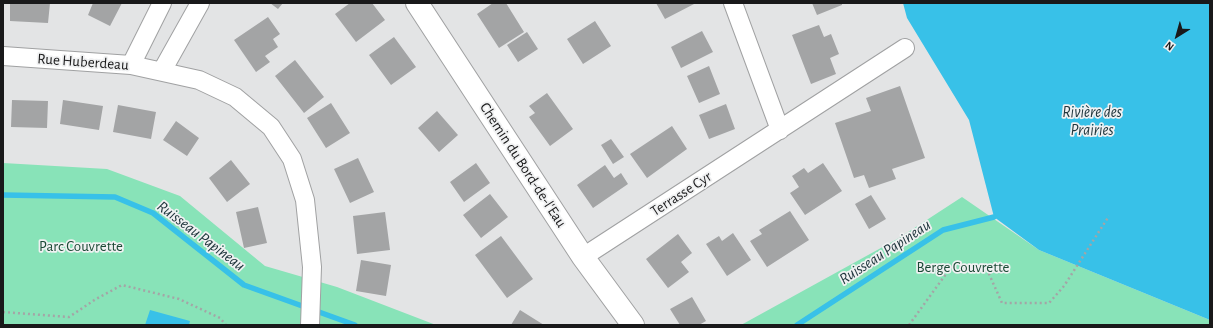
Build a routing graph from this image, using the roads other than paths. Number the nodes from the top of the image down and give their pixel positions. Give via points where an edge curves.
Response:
1 (162, 3) edge
2 (200, 3) edge
3 (417, 3) edge
4 (733, 3) edge
5 (906, 48) dead end
6 (3, 56) edge
7 (131, 65) junction
8 (162, 71) junction
9 (780, 130) junction
10 (583, 258) junction
11 (310, 325) edge
12 (632, 325) edge

1 - 7 street
2 - 8 street
3 - 10 street, Chemin du Bord-de-l'Eau
4 - 9 street
5 - 9 street, Terrasse Cyr
6 - 7 street, Rue Huberdeau
7 - 8 street, Rue Huberdeau
8 - 11 street, Rue Huberdeau via 199,80 235,97 270,127 292,159 305,200 312,267
9 - 10 street, Terrasse Cyr
10 - 12 street, Chemin du Bord-de-l'Eau

